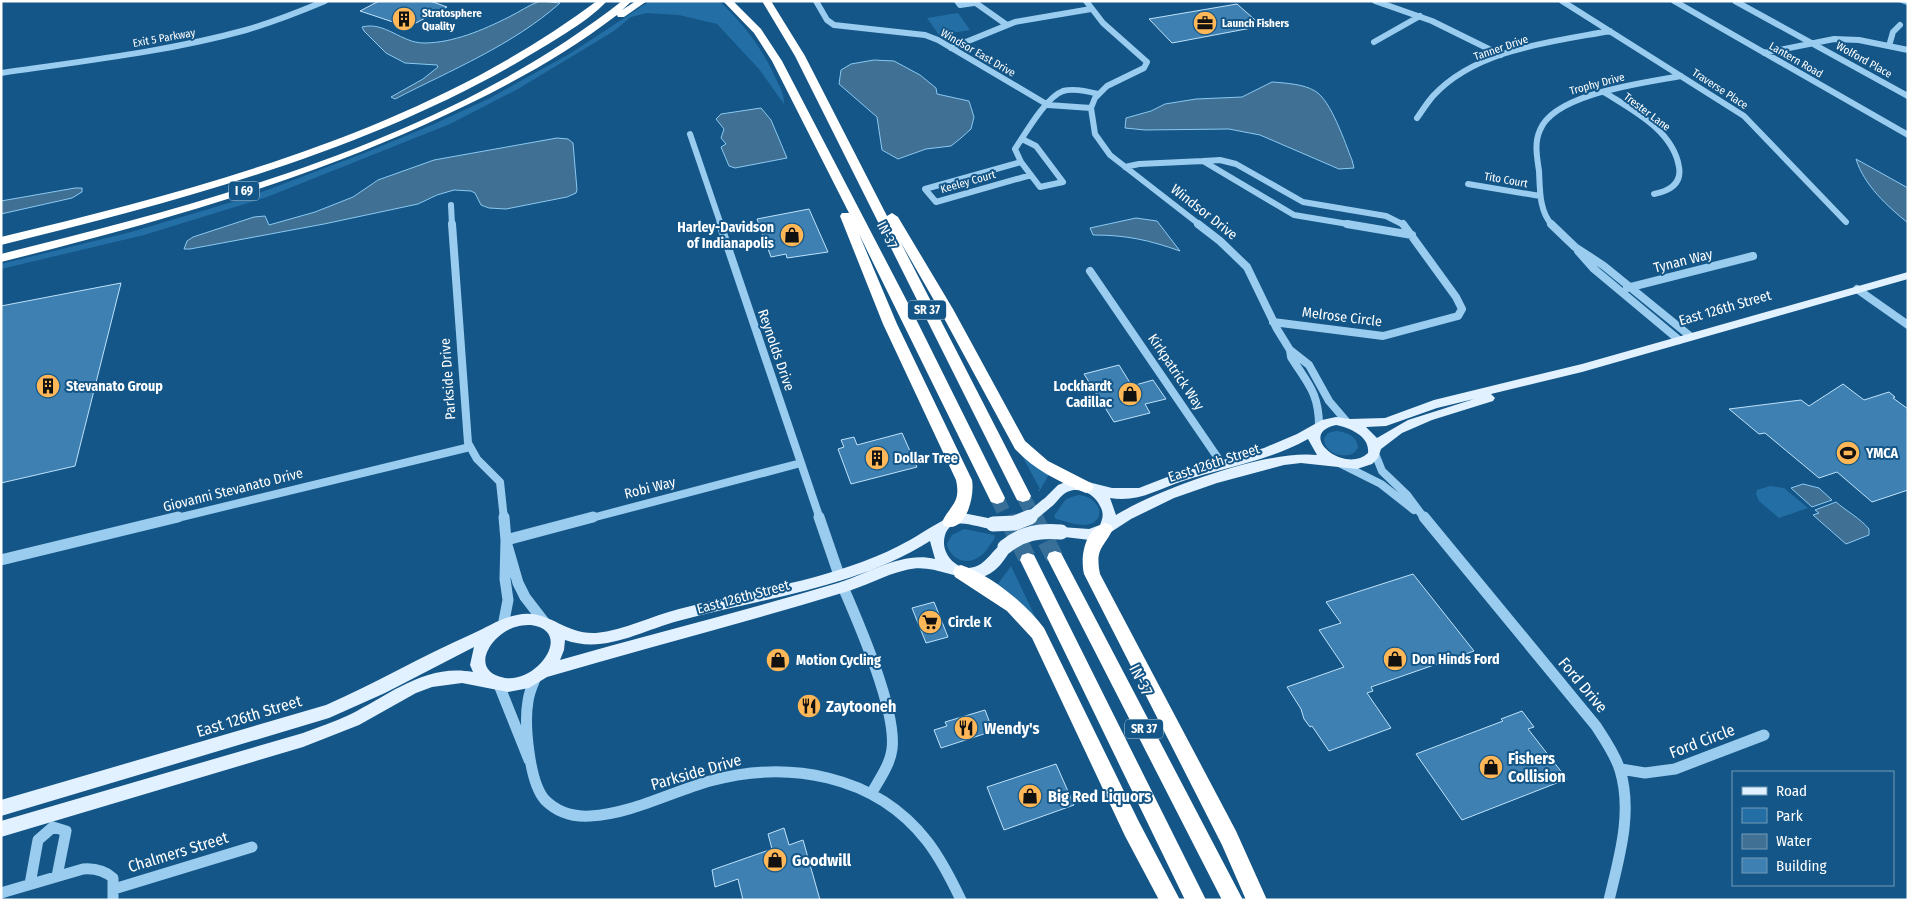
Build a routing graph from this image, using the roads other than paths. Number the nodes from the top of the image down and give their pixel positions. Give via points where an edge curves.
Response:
1 (326, 1) edge
2 (592, 1) edge
3 (602, 1) edge
4 (628, 1) edge
5 (643, 1) edge
6 (727, 1) edge
7 (766, 1) edge
8 (816, 1) edge
9 (958, 1) edge
10 (1086, 1) edge
11 (1375, 1) edge
12 (1562, 1) edge
13 (1674, 1) edge
14 (1735, 1) edge
15 (974, 2) edge
16 (1092, 9) junction
17 (1420, 16) junction
18 (1900, 24) dead end
19 (1007, 25) junction
20 (1610, 31) junction
21 (1374, 42) dead end
22 (1811, 43) junction
23 (1889, 46) junction
24 (951, 48) junction
25 (561, 49) junction
26 (1908, 50) edge
27 (1764, 53) junction
28 (1502, 56) junction
29 (1, 73) edge
30 (1681, 76) junction
31 (1604, 92) junction
32 (1098, 94) junction
33 (446, 95) junction
34 (1908, 96) edge
35 (1048, 105) junction
36 (1091, 108) junction
37 (1417, 118) dead end
38 (838, 130) junction
39 (690, 134) dead end
40 (1908, 135) edge
41 (1022, 139) junction
42 (825, 156) junction
43 (1203, 161) junction
44 (1021, 162) junction
45 (1125, 167) junction
46 (1031, 175) junction
47 (1468, 184) dead end
48 (1654, 194) dead end
49 (1540, 196) junction
50 (451, 205) dead end
51 (1846, 222) dead end
52 (1412, 235) junction
53 (1, 241) edge
54 (1575, 247) junction
55 (1753, 256) dead end
56 (1, 258) edge
57 (1090, 271) dead end
58 (1908, 275) edge
59 (1630, 287) junction
60 (1856, 289) junction
61 (1619, 290) junction
62 (1273, 322) junction
63 (1908, 325) edge
64 (1690, 336) junction
65 (1679, 340) junction
66 (1290, 350) junction
67 (1553, 376) junction
68 (1349, 423) junction
69 (1318, 427) junction
70 (470, 447) junction
71 (1374, 449) junction
72 (1340, 463) junction
73 (801, 464) junction
74 (1222, 464) junction
75 (1089, 488) junction
76 (1023, 496) tunnel mouth
77 (997, 498) tunnel mouth
78 (947, 524) junction
79 (1429, 524) junction
80 (1105, 528) junction
81 (506, 540) junction
82 (1055, 558) tunnel mouth
83 (1, 560) edge
84 (1028, 560) tunnel mouth
85 (957, 571) junction
86 (841, 581) junction
87 (548, 624) junction
88 (500, 628) junction
89 (540, 675) junction
90 (494, 683) junction
91 (1764, 735) dead end
92 (1621, 769) junction
93 (533, 770) junction
94 (61, 792) junction
95 (871, 794) junction
96 (1, 808) edge
97 (55, 820) junction
98 (1, 829) edge
99 (252, 847) dead end
100 (57, 876) junction
101 (30, 884) junction
102 (1, 892) edge
103 (113, 894) edge
104 (961, 900) edge
105 (1170, 900) edge
106 (1196, 900) edge
107 (1233, 900) edge
108 (1257, 900) edge
109 (1609, 900) edge

1 - 29 street, Exit 5 Parkway via 270,23 196,42
2 - 33 highway via 558,31
3 - 33 highway, I 69 via 534,48
4 - 25 highway, I 69
5 - 25 highway via 597,31
6 - 42 highway, IN-37 / SR 37 via 766,42
7 - 38 highway, IN-37 / SR 37 via 800,56
8 - 24 street, Windsor East Drive via 827,20 834,25 925,35
9 - 15 street via 960,5
10 - 16 street
11 - 17 street
12 - 20 street, Traverse Place
13 - 27 street, Lantern Road
14 - 22 street, Wolford Place
15 - 19 street
16 - 19 street
16 - 32 street via 1147,62 1144,68 1107,86
17 - 21 street
17 - 28 street
18 - 23 street via 1891,35
19 - 24 street
20 - 28 street, Tanner Drive
20 - 30 street, Traverse Place
22 - 23 street via 1840,39
22 - 27 street
22 - 34 street, Wolford Place
23 - 26 street
24 - 35 street, Windsor East Drive
25 - 56 highway, I 69 via 460,105 318,165 167,215
27 - 40 street, Lantern Road
28 - 37 street, Tanner Drive via 1468,70 1447,84
30 - 31 street, Trophy Drive
30 - 51 street, Traverse Place via 1748,120
31 - 48 street, Trester Lane via 1656,128 1675,152 1680,167 1678,181 1670,189
31 - 49 street, Trophy Drive via 1567,103 1544,121 1536,143
32 - 35 street via 1064,91
32 - 36 street
33 - 53 highway, I 69 via 354,136 226,181 112,214
35 - 36 street, Windsor East Drive
35 - 41 street
36 - 45 street, Windsor Drive via 1093,129 1098,140
38 - 75 highway via 862,162 1020,445 1042,465
38 - 76 highway, IN-37 / SR 37
39 - 73 street, Reynolds Drive
41 - 44 street via 1014,149
41 - 46 street via 1036,146 1063,182 1040,187
42 - 77 highway, IN-37 / SR 37
42 - 78 highway via 887,316 964,480 964,504
43 - 45 street, Melrose Circle
43 - 52 street via 1294,215
43 - 52 street, Melrose Circle via 1220,160 1236,164 1302,202 1386,216 1402,223
44 - 46 street
44 - 46 street, Keeley Court via 925,189 936,202
45 - 62 street, Windsor Drive via 1236,255 1254,280
47 - 49 street, Tito Court
49 - 54 street, Trophy Drive via 1547,219
50 - 70 street, Parkside Drive
52 - 62 street, Melrose Circle via 1461,305 1458,316 1383,336
54 - 59 street, Trophy Drive
54 - 61 street, Trophy Drive
55 - 59 street, Tynan Way
57 - 74 street, Kirkpatrick Way
58 - 60 main road, East 126th Street
59 - 61 street, Tynan Way
59 - 64 street, Trophy Drive
60 - 63 street
60 - 64 main road, East 126th Street
61 - 65 street, Trophy Drive
62 - 66 street, Windsor Drive
64 - 65 main road, East 126th Street
65 - 67 main road, East 126th Street
66 - 68 street, Windsor Drive via 1314,371 1327,399
66 - 69 street, Windsor Drive via 1291,357 1316,396
67 - 68 main road, East 126th Street via 1434,404 1386,422
67 - 71 main road, East 126th Street via 1415,423 1386,437
68 - 69 main road via 1331,421
68 - 71 main road via 1366,432 1373,441
69 - 72 main road via 1313,435 1316,447
69 - 74 main road, East 126th Street via 1279,448
70 - 81 street, Parkside Drive via 476,459 500,482
70 - 83 street, Giovanni Stevanato Drive
71 - 72 main road via 1368,460 1361,463
71 - 79 street, Ford Drive via 1384,473 1409,496
72 - 79 street, Ford Drive via 1391,490
72 - 80 main road, East 126th Street via 1300,458 1284,460 1172,494
73 - 81 street, Robi Way
73 - 86 street, Reynolds Drive
74 - 75 main road, East 126th Street via 1136,494
75 - 78 main road, East 126th Street, bridge via 1078,485 1065,488 1024,520 993,524 968,518
75 - 80 main road via 1102,496 1110,508 1111,516
78 - 85 main road via 938,534 936,547 942,559
78 - 86 main road, East 126th Street
79 - 92 street, Ford Drive via 1596,726
80 - 85 main road, East 126th Street, bridge via 1089,535 1045,530 1030,533 1005,548 986,568
80 - 108 highway via 1091,548 1092,574 1230,838
81 - 87 street, Parkside Drive via 525,597
81 - 88 street, Parkside Drive via 504,570 508,600
82 - 107 highway, IN-37 / SR 37
84 - 106 highway, SR 37
85 - 86 main road, East 126th Street via 913,562
85 - 105 highway via 1000,595 1028,619 1038,633 1132,829
86 - 87 main road, East 126th Street via 661,620 602,638 575,638
86 - 89 main road, East 126th Street
86 - 95 street, Reynolds Drive via 894,734 887,764
87 - 88 main road via 525,619
87 - 89 main road via 557,637 557,651
88 - 90 main road via 484,643 478,657 480,671
88 - 94 main road, East 126th Street via 329,710
89 - 90 main road via 518,685
89 - 93 street, Parkside Drive via 529,689 526,704
90 - 93 street, Parkside Drive
90 - 97 main road via 462,676 431,680 354,720 303,740
91 - 92 street, Ford Circle via 1675,770 1645,773
92 - 109 street, Ford Drive via 1627,798 1626,818
93 - 95 street, Parkside Drive via 534,781 548,804 579,817 618,812 741,774 774,771 814,773
94 - 96 main road, East 126th Street
94 - 97 street
95 - 104 street, Parkside Drive via 894,809 924,837 944,863
97 - 98 main road
97 - 100 street via 66,831
97 - 101 street via 38,840
99 - 103 street, Chalmers Street
100 - 101 street
100 - 103 street via 96,868 113,878
101 - 102 street

